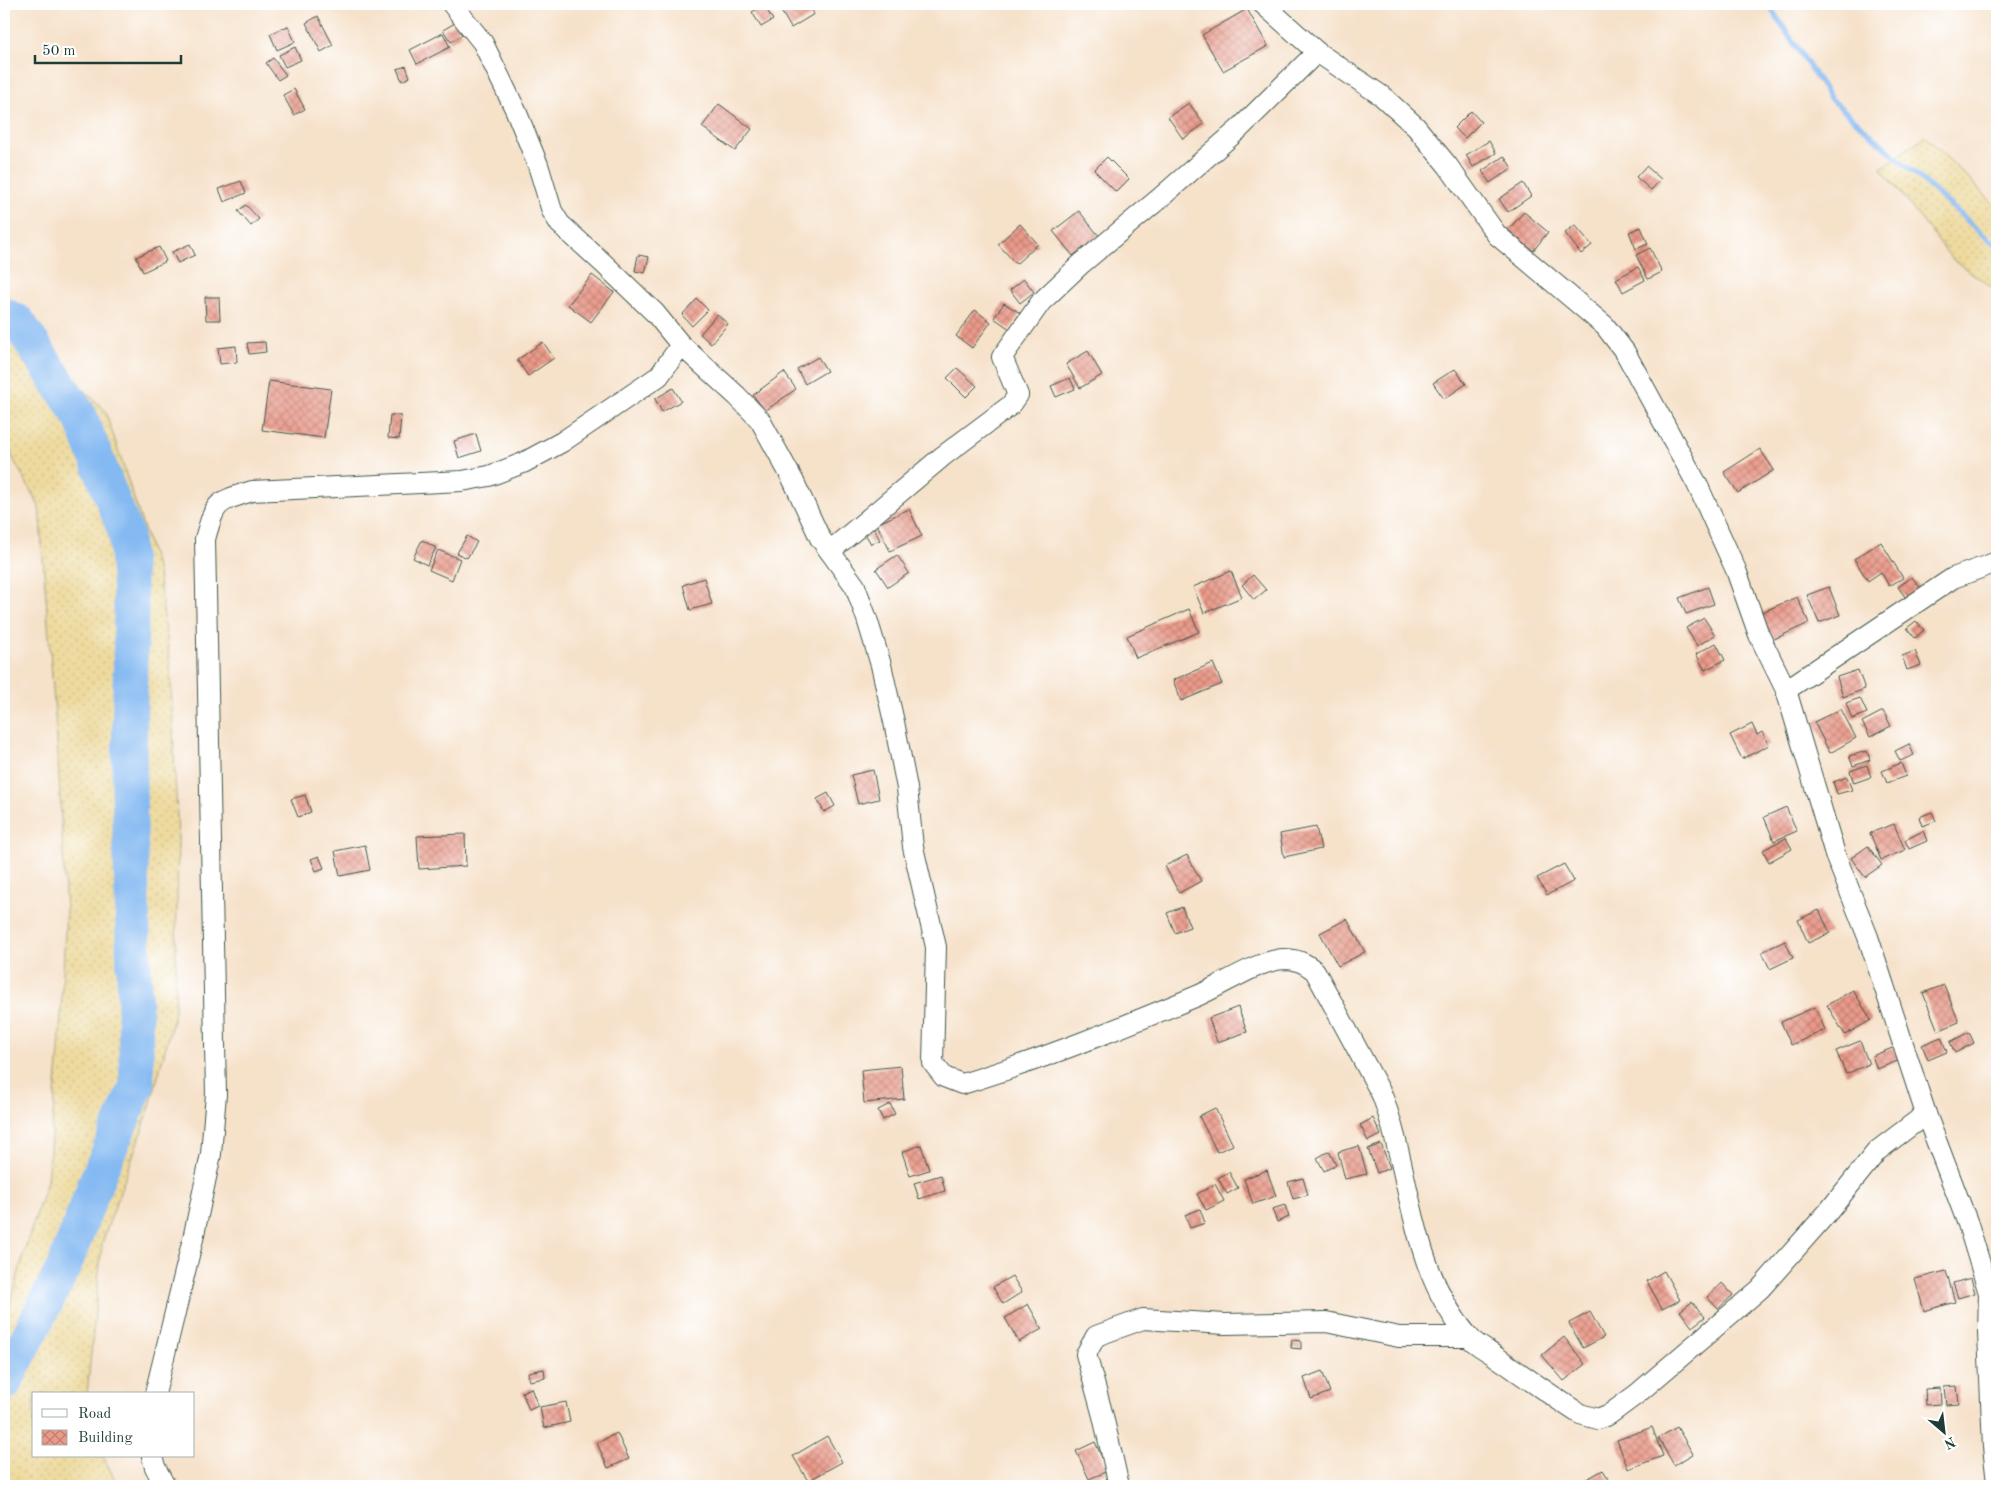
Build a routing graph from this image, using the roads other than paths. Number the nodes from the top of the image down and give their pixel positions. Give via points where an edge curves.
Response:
1 (452, 4) edge
2 (1263, 4) edge
3 (1318, 52) junction
4 (681, 345) junction
5 (830, 552) junction
6 (1997, 562) edge
7 (1786, 690) junction
8 (1926, 1114) junction
9 (1469, 1337) junction
10 (155, 1392) edge
11 (152, 1458) edge
12 (1997, 1483) edge
13 (165, 1486) edge
14 (1119, 1486) edge

1 - 4 street via 483,43 516,111 552,211 560,224 654,314
2 - 3 street
3 - 5 street via 1239,129 1041,302 1002,358 1018,395 1011,405 943,456
3 - 7 street via 1382,96 1416,127 1497,235 1605,326 1625,352 1697,484 1736,570 1759,635
4 - 5 street via 760,420
4 - 10 street via 659,376 562,442 523,463 489,476 462,481 252,490 217,505 204,539 216,1094 211,1154
5 - 9 street via 855,586 867,619 881,665 906,778 913,847 936,947 933,1063 944,1077 962,1084 994,1074 1154,1014 1264,964 1283,959 1302,961 1315,971 1382,1095 1390,1116 1408,1203 1429,1272 1448,1308
6 - 7 street via 1953,578
7 - 8 street via 1835,854 1868,937
8 - 9 street via 1877,1151 1760,1289 1610,1414 1598,1418 1580,1414
8 - 12 street via 1968,1224 1989,1293 1988,1333
9 - 14 street via 1399,1337 1326,1322 1225,1324 1143,1319 1096,1336 1086,1354
11 - 13 street

